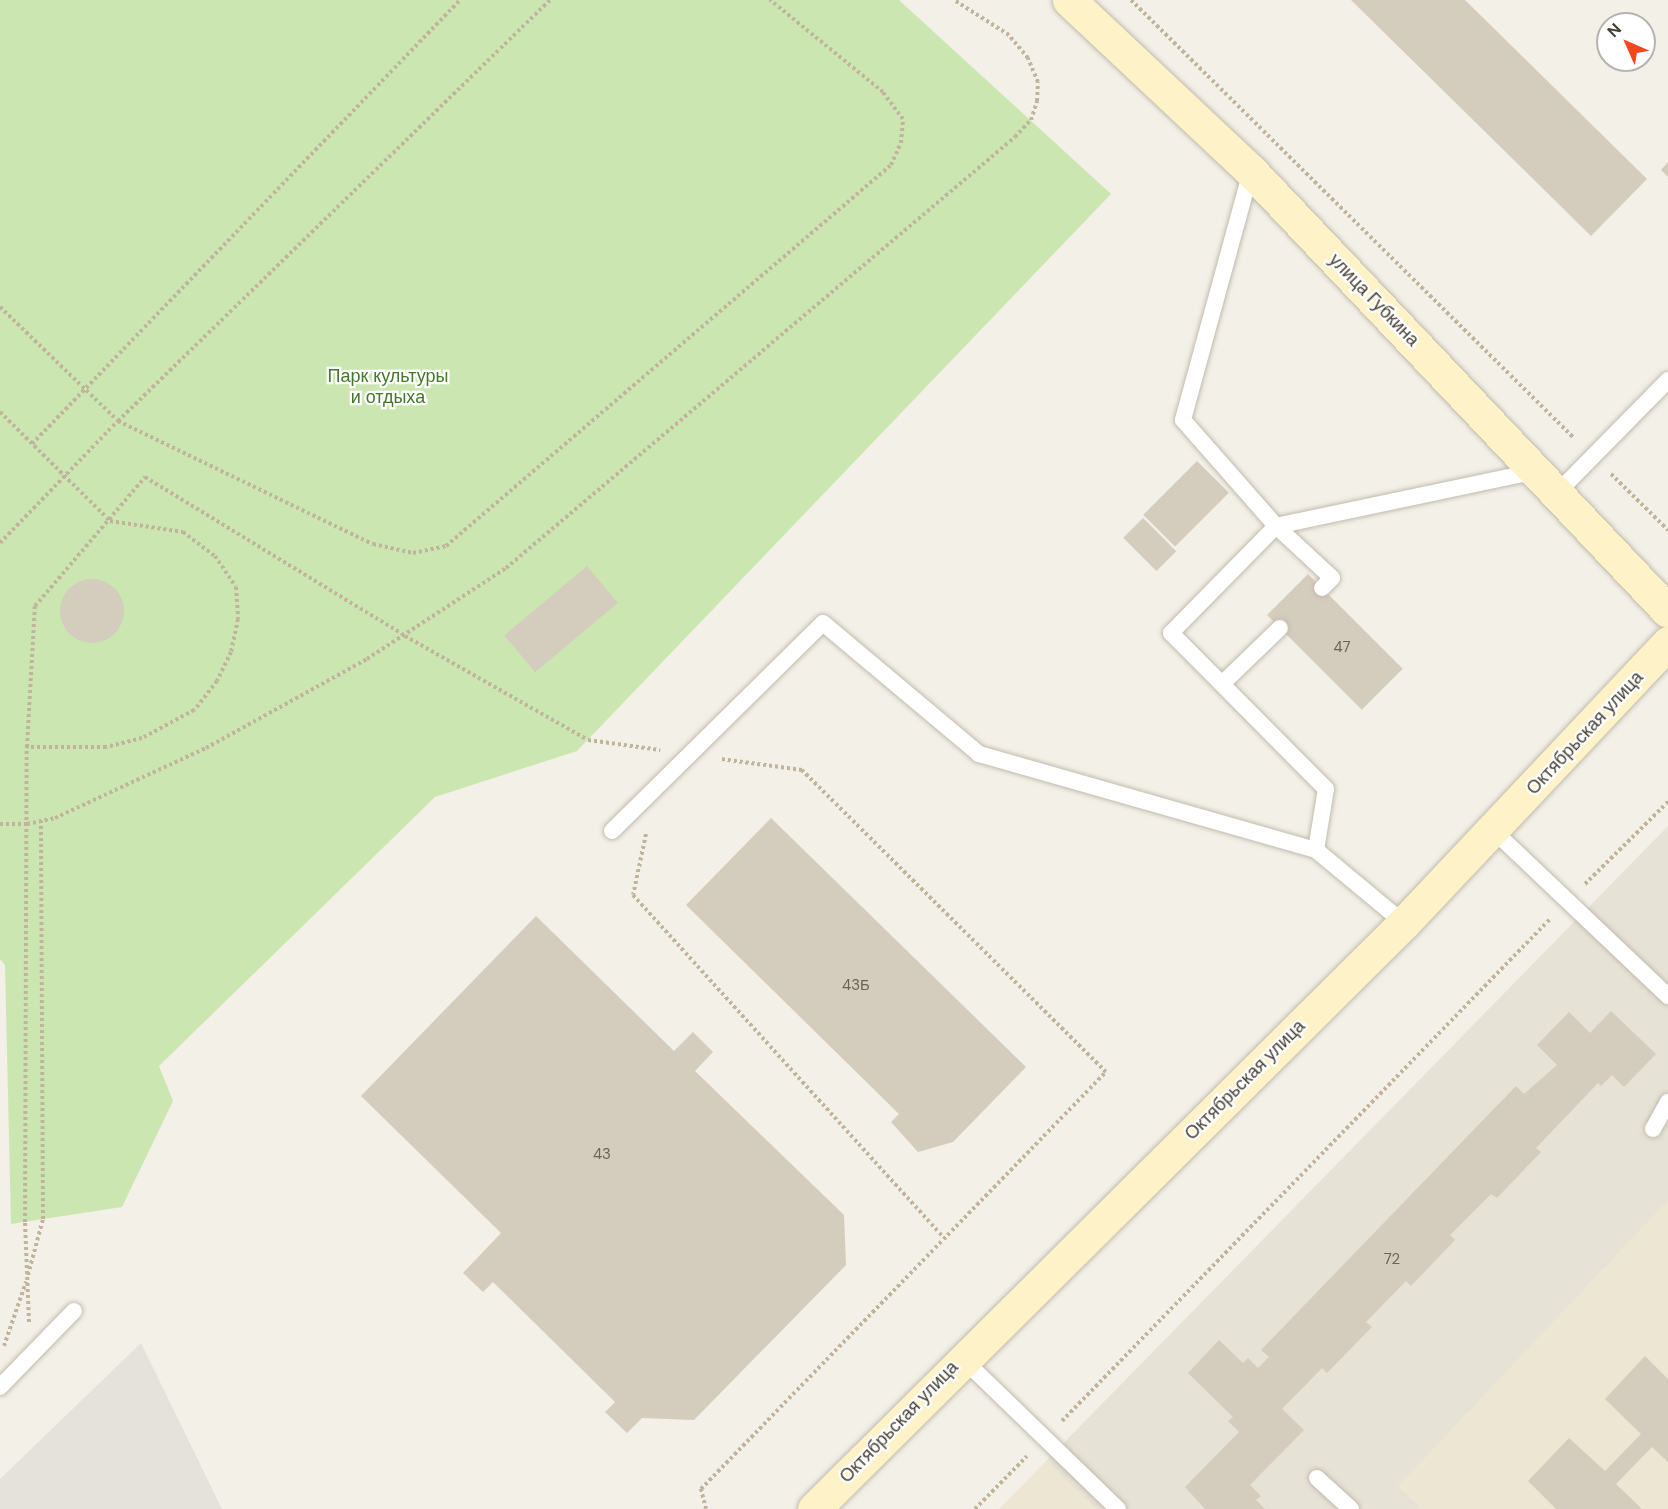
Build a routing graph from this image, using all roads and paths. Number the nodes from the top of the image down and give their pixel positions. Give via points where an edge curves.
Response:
1 (460, 0) edge
2 (550, 0) edge
3 (770, 0) edge
4 (954, 0) edge
5 (1069, 0) edge
6 (1131, 0) edge
7 (1251, 171) junction
8 (0, 307) edge
9 (1668, 380) edge
10 (84, 390) junction
11 (0, 412) edge
12 (118, 421) junction
13 (32, 444) junction
14 (1593, 456) junction
15 (65, 477) junction
16 (1548, 481) junction
17 (110, 521) junction
18 (1276, 526) junction
19 (1668, 530) edge
20 (0, 543) edge
21 (1322, 588) dead end
22 (1668, 611) edge
23 (1280, 628) dead end
24 (405, 636) junction
25 (1668, 643) edge
26 (1222, 683) junction
27 (27, 747) junction
28 (690, 754) junction
29 (655, 789) junction
30 (1668, 802) edge
31 (41, 821) junction
32 (0, 824) edge
33 (27, 824) junction
34 (612, 831) dead end
35 (1494, 831) junction
36 (1316, 850) junction
37 (1569, 900) junction
38 (1404, 923) junction
39 (1668, 996) edge
40 (1668, 1102) edge
41 (1653, 1129) dead end
42 (943, 1237) junction
43 (27, 1279) junction
44 (74, 1311) dead end
45 (31, 1356) junction
46 (0, 1358) edge
47 (962, 1358) junction
48 (0, 1387) edge
49 (1044, 1439) junction
50 (1317, 1478) dead end
51 (706, 1509) edge
52 (814, 1509) edge
53 (975, 1509) edge
54 (1118, 1509) edge
55 (1351, 1509) edge

1 - 10 path
2 - 12 path
3 - 12 path via 882,92 903,119 901,143 891,165 446,546 413,553 373,543
4 - 24 path via 1009,35 1029,58 1038,82 1030,120 506,568
5 - 7 street, улица Губкина
6 - 14 path
7 - 16 street, улица Губкина
7 - 18 lane via 1183,420
8 - 10 path
9 - 14 lane
10 - 12 path
10 - 13 path
11 - 13 path
12 - 15 path
13 - 15 path
14 - 16 lane
14 - 19 path
15 - 17 path
15 - 20 path
16 - 18 lane
16 - 22 street, улица Губкина
17 - 24 path via 145,477
17 - 27 path via 35,606
17 - 27 path via 183,532 215,556 236,587 238,619 231,652 217,681 194,710 170,726 106,747
18 - 21 lane via 1332,578
18 - 26 lane via 1172,633
23 - 26 lane
24 - 29 path via 588,740 663,751
24 - 31 path via 206,748
25 - 35 street, Октябрьская улица
26 - 36 lane via 1326,789
27 - 33 path
28 - 29 lane
28 - 36 lane via 824,623 979,754
28 - 42 path via 802,770 1106,1072
29 - 34 lane
29 - 42 path via 633,895
30 - 37 path
31 - 33 path
31 - 43 path via 43,1219
32 - 33 path
33 - 43 path
35 - 37 lane
35 - 38 street, Октябрьская улица
36 - 38 lane
37 - 39 lane
37 - 49 path
38 - 47 street, Октябрьская улица
40 - 41 lane
42 - 51 path via 701,1489
43 - 45 path
43 - 46 path
44 - 45 lane
45 - 48 lane
47 - 49 lane
47 - 52 street, Октябрьская улица
49 - 53 path
49 - 54 lane
50 - 55 lane

